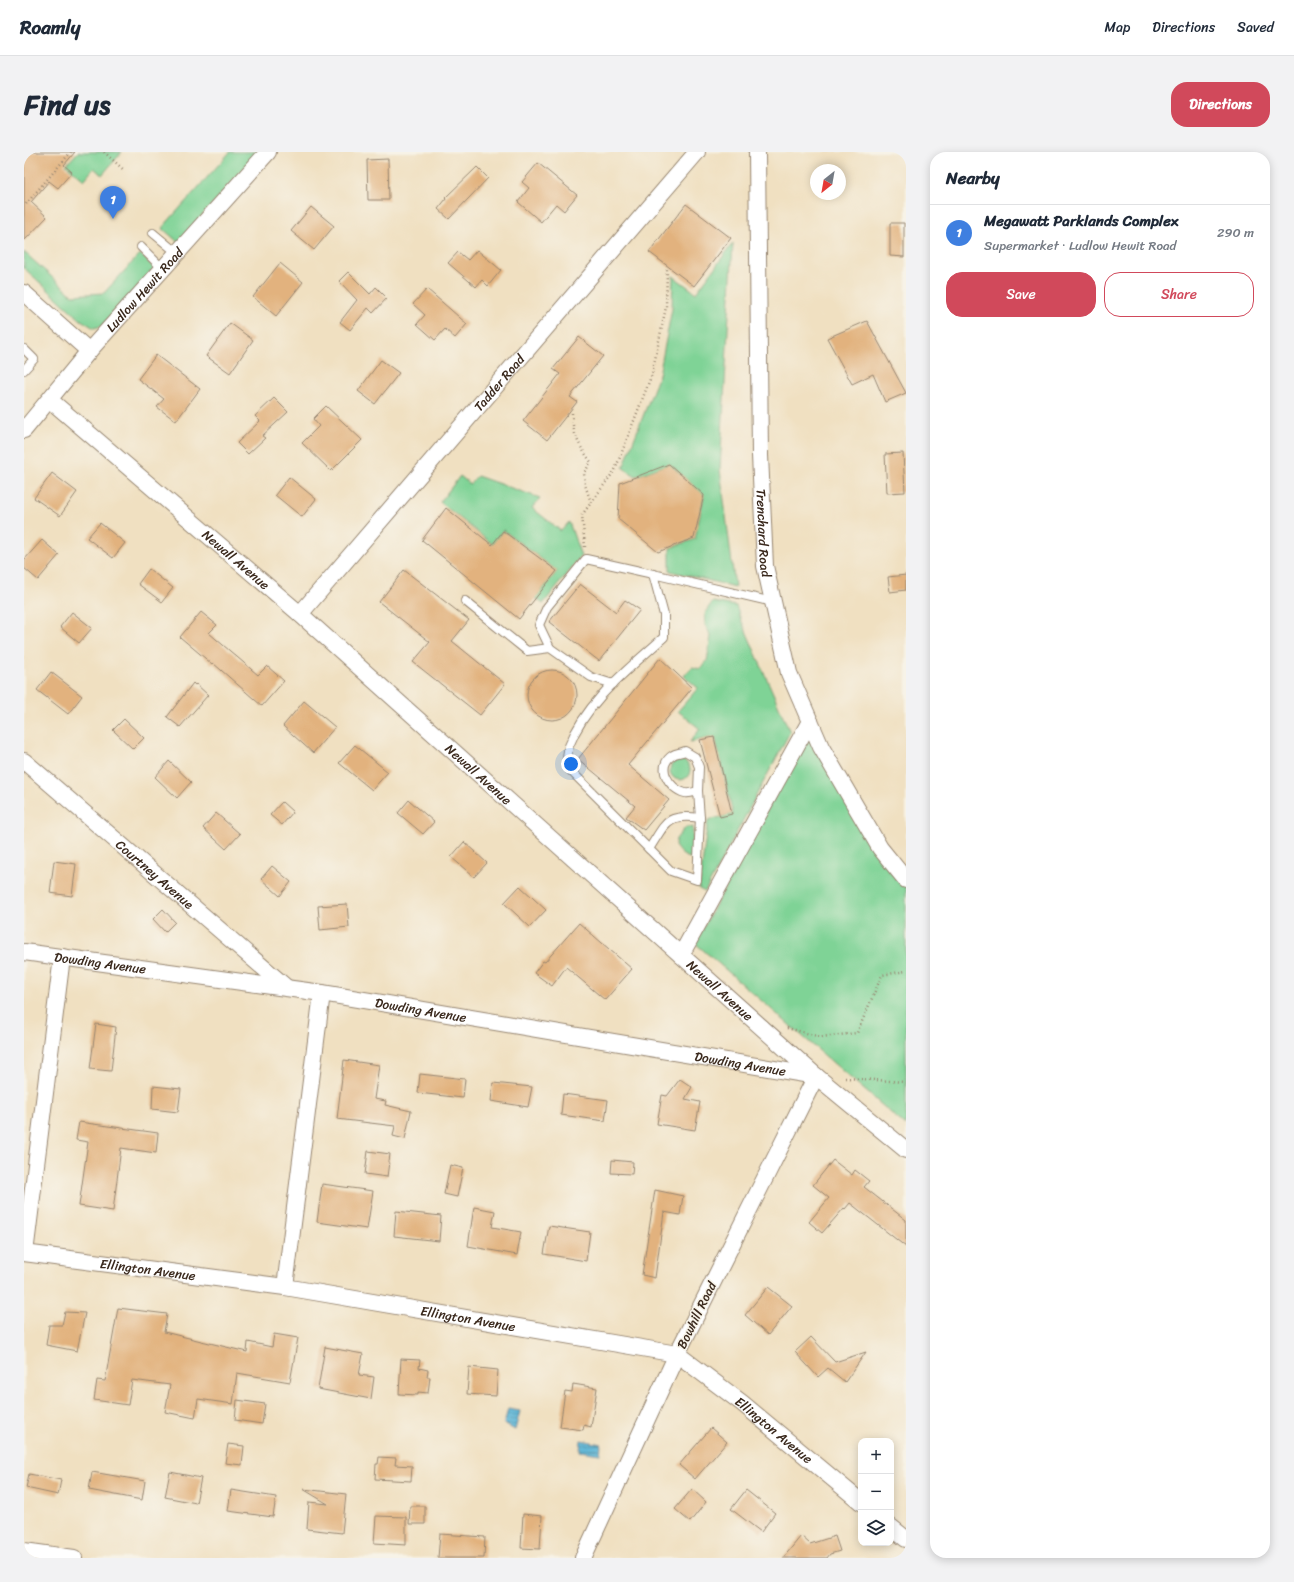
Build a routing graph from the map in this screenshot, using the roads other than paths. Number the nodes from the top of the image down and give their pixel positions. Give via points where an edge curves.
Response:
1 (268, 152) edge
2 (697, 152) edge
3 (757, 152) edge
4 (153, 233) dead end
5 (141, 247) dead end
6 (177, 253) junction
7 (163, 269) junction
8 (24, 293) edge
9 (24, 349) edge
10 (89, 351) junction
11 (24, 370) edge
12 (50, 400) junction
13 (24, 429) edge
14 (653, 574) junction
15 (465, 601) dead end
16 (773, 602) junction
17 (300, 614) junction
18 (550, 648) junction
19 (613, 684) junction
20 (810, 721) junction
21 (24, 761) edge
22 (698, 791) junction
23 (700, 818) junction
24 (649, 849) junction
25 (906, 880) edge
26 (24, 952) edge
27 (681, 955) junction
28 (62, 957) junction
29 (286, 988) junction
30 (322, 992) junction
31 (816, 1076) junction
32 (906, 1150) edge
33 (25, 1253) edge
34 (285, 1287) junction
35 (677, 1354) junction
36 (858, 1500) edge
37 (894, 1530) edge
38 (906, 1540) edge
39 (24, 1551) edge
40 (74, 1558) edge
41 (583, 1558) edge

1 - 6 street, Ludlow Hewit Road
2 - 17 street, Tadder Road
3 - 16 street, Trenchard Road via 760,455 765,566
4 - 6 lane
5 - 7 lane
6 - 7 street, Ludlow Hewit Road
7 - 10 street, Ludlow Hewit Road
8 - 10 street
9 - 11 lane via 34,358
10 - 12 street, Ludlow Hewit Road
12 - 13 street, Ludlow Hewit Road
12 - 17 street, Newall Avenue
14 - 16 lane
14 - 18 lane via 586,559 547,607 539,625
14 - 19 lane via 664,615 664,637
15 - 18 lane via 527,651
16 - 20 street, Trenchard Road via 789,673
17 - 27 street, Newall Avenue
18 - 19 lane via 591,677
19 - 24 lane via 591,707 569,746 567,767
20 - 25 street, Trenchard Road via 821,747 880,848
20 - 27 street
21 - 29 street, Courtney Avenue
22 - 22 lane via 699,768 695,757 685,751 672,756 665,764 664,772 669,784 686,793
22 - 23 lane
23 - 24 lane via 676,816 666,823
23 - 24 lane via 697,880 671,871
26 - 28 street, Dowding Avenue
27 - 31 street, Newall Avenue
28 - 29 street, Dowding Avenue
28 - 33 street
29 - 30 street, Dowding Avenue
30 - 31 street, Dowding Avenue
30 - 34 street
31 - 32 street, Newall Avenue
31 - 35 street, Bowhill Road
33 - 34 street, Ellington Avenue
34 - 35 street, Ellington Avenue
35 - 36 street, Ellington Avenue via 742,1403
35 - 41 street, Bowhill Road
37 - 38 street
39 - 40 street

